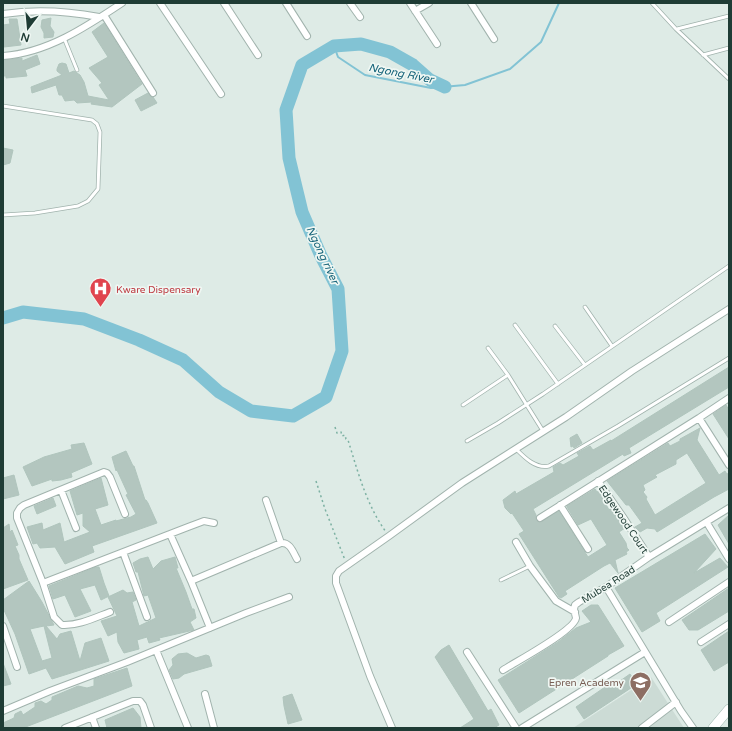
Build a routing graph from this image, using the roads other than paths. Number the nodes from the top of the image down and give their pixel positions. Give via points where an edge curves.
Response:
1 (122, 3) edge
2 (160, 3) edge
3 (224, 3) edge
4 (286, 3) edge
5 (350, 3) edge
6 (410, 3) edge
7 (429, 3) edge
8 (471, 3) edge
9 (652, 3) edge
10 (415, 11) junction
11 (3, 14) edge
12 (102, 16) junction
13 (729, 16) edge
14 (360, 17) dead end
15 (676, 29) junction
16 (307, 36) dead end
17 (64, 38) junction
18 (494, 39) dead end
19 (437, 44) dead end
20 (729, 48) edge
21 (703, 54) junction
22 (258, 55) dead end
23 (3, 56) edge
24 (77, 70) dead end
25 (729, 79) edge
26 (153, 93) dead end
27 (221, 94) dead end
28 (3, 106) edge
29 (3, 215) edge
30 (729, 266) edge
31 (585, 307) dead end
32 (729, 309) edge
33 (515, 325) dead end
34 (556, 326) dead end
35 (612, 346) junction
36 (488, 348) dead end
37 (729, 358) edge
38 (585, 365) junction
39 (508, 375) junction
40 (558, 384) junction
41 (729, 398) edge
42 (526, 404) junction
43 (463, 405) dead end
44 (699, 418) junction
45 (543, 431) junction
46 (467, 442) dead end
47 (515, 448) junction
48 (729, 465) edge
49 (598, 481) junction
50 (61, 490) junction
51 (266, 500) dead end
52 (560, 505) junction
53 (729, 508) edge
54 (125, 514) dead end
55 (540, 518) dead end
56 (214, 523) dead end
57 (706, 523) junction
58 (76, 528) dead end
59 (170, 534) junction
60 (516, 542) dead end
61 (281, 543) junction
62 (588, 549) dead end
63 (124, 552) junction
64 (650, 557) junction
65 (297, 559) dead end
66 (729, 559) edge
67 (530, 566) junction
68 (501, 580) dead end
69 (191, 581) junction
70 (43, 582) junction
71 (729, 582) edge
72 (606, 587) junction
73 (289, 597) dead end
74 (110, 612) dead end
75 (575, 612) junction
76 (147, 617) dead end
77 (669, 622) dead end
78 (729, 624) edge
79 (3, 626) edge
80 (210, 628) junction
81 (701, 642) dead end
82 (156, 650) junction
83 (467, 652) dead end
84 (645, 652) junction
85 (18, 667) dead end
86 (503, 670) dead end
87 (205, 694) dead end
88 (676, 702) junction
89 (729, 709) edge
90 (3, 711) edge
91 (92, 717) junction
92 (65, 728) edge
93 (96, 728) edge
94 (151, 728) edge
95 (188, 728) edge
96 (214, 728) edge
97 (392, 728) edge
98 (516, 728) edge
99 (522, 728) edge
100 (642, 728) edge
101 (694, 728) edge
102 (713, 728) edge

1 - 12 street
2 - 27 street
3 - 22 street
4 - 16 street
5 - 14 street
6 - 10 street
7 - 10 street
8 - 18 street
9 - 15 lane
10 - 19 street
11 - 12 street via 32,10
12 - 17 street
12 - 26 street
13 - 15 lane
15 - 21 lane
17 - 23 street via 25,53
17 - 24 lane
20 - 21 lane
21 - 25 lane
28 - 29 lane via 92,120 98,124 100,132 98,189 88,201 78,206
30 - 35 lane
31 - 35 lane
32 - 45 street
33 - 40 lane
34 - 38 lane
35 - 38 lane
36 - 39 lane
37 - 47 lane via 549,466 541,466 527,460
38 - 40 lane
39 - 42 lane
39 - 43 lane
40 - 42 lane
41 - 44 street
42 - 45 lane
42 - 46 lane
44 - 48 street
44 - 49 street
45 - 47 street
47 - 97 street via 347,565 336,576 336,583 370,676
49 - 52 street
49 - 64 street, Edgewood Court
50 - 54 street via 100,472 107,473
50 - 58 street
50 - 70 street via 20,508 17,513
51 - 61 street
52 - 55 street
52 - 62 street
53 - 57 street, Mubea Road
56 - 59 street via 204,521
57 - 64 street, Mubea Road
57 - 66 street
59 - 63 street
59 - 69 street
60 - 67 street
61 - 65 street via 289,545
61 - 69 street
63 - 70 street
63 - 76 street
64 - 72 street, Mubea Road
67 - 68 lane
67 - 75 street via 556,601
69 - 80 street
70 - 74 street via 54,617 62,625 79,624
71 - 77 street
72 - 75 street, Mubea Road via 575,605
72 - 84 street
73 - 80 street
75 - 86 street, Mubea Road via 573,625
78 - 81 street
79 - 85 street
80 - 82 street
82 - 90 street
82 - 95 street
83 - 98 street
84 - 88 street
84 - 99 street
87 - 96 street
88 - 100 street
88 - 101 street
89 - 102 main road
91 - 92 street
91 - 93 street
91 - 94 street via 133,701 140,701

